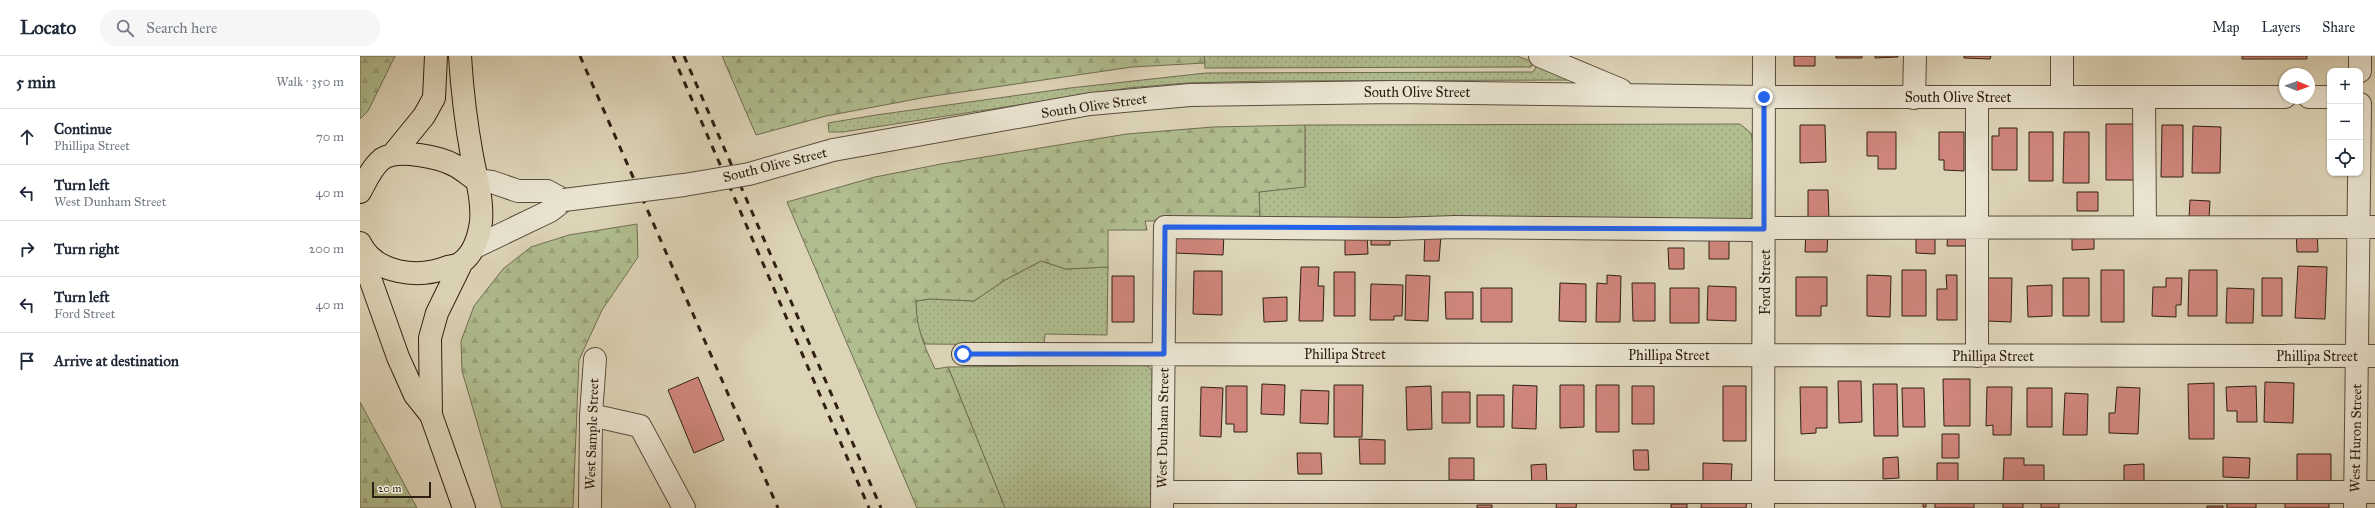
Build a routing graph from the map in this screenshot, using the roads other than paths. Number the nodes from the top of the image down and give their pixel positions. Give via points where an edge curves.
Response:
1 (436, 56) edge
2 (460, 56) edge
3 (1540, 56) edge
4 (1764, 56) edge
5 (1915, 56) edge
6 (2062, 56) edge
7 (2360, 56) edge
8 (2360, 68) edge
9 (1631, 94) junction
10 (2363, 96) edge
11 (2375, 96) edge
12 (1764, 97) junction
13 (2062, 97) junction
14 (2279, 97) edge
15 (2315, 97) edge
16 (2327, 97) edge
17 (1914, 98) junction
18 (1977, 98) junction
19 (2144, 98) junction
20 (2362, 140) edge
21 (387, 157) junction
22 (360, 164) edge
23 (476, 180) junction
24 (360, 192) edge
25 (564, 200) junction
26 (2145, 227) junction
27 (2367, 227) edge
28 (1977, 228) junction
29 (1764, 229) junction
30 (363, 248) edge
31 (468, 254) junction
32 (963, 354) dead end
33 (1164, 354) junction
34 (1765, 355) junction
35 (1977, 356) junction
36 (2366, 356) edge
37 (596, 359) dead end
38 (431, 415) junction
39 (591, 415) junction
40 (2362, 498) edge
41 (1162, 500) edge
42 (1763, 501) edge
43 (464, 508) edge
44 (590, 508) edge
45 (684, 508) edge

1 - 21 main road via 434,98 424,116
2 - 23 main road
3 - 9 street, South Olive Street
4 - 12 street, Ford Street
5 - 17 street
6 - 13 street
7 - 8 street
9 - 12 street, South Olive Street
9 - 25 street, South Olive Street, bridge via 1387,92 1190,95 1090,104 833,150 749,174
10 - 11 street
12 - 17 street, South Olive Street
12 - 29 street, Ford Street
13 - 18 street, South Olive Street
13 - 19 street, South Olive Street
14 - 19 street, South Olive Street
15 - 16 street
17 - 18 street, South Olive Street
18 - 28 street
19 - 26 street
20 - 27 street, West Huron Street
21 - 22 street
21 - 23 main road via 438,159 456,166
21 - 24 main road via 369,175
23 - 25 street via 492,182 518,192 547,191
23 - 31 main road via 481,198 481,222
25 - 31 street, South Olive Street via 550,211
26 - 27 street
26 - 28 street
27 - 36 street, West Huron Street
28 - 29 street
28 - 35 street
29 - 33 street, West Dunham Street via 1165,227
29 - 34 street, Ford Street
30 - 31 main road via 384,265 403,272 423,274
30 - 38 main road via 367,270 398,357 415,395
31 - 38 main road via 436,313 430,338
32 - 33 street, Phillipa Street
33 - 34 street, Phillipa Street
33 - 41 street, West Dunham Street
34 - 35 street, Phillipa Street
34 - 42 street, Ford Street
35 - 36 street, Phillipa Street
36 - 40 street, West Huron Street
37 - 39 street, West Sample Street
38 - 43 main road
39 - 44 street, West Sample Street
39 - 45 street via 640,426
40 - 42 street via 1944,491
41 - 42 street

